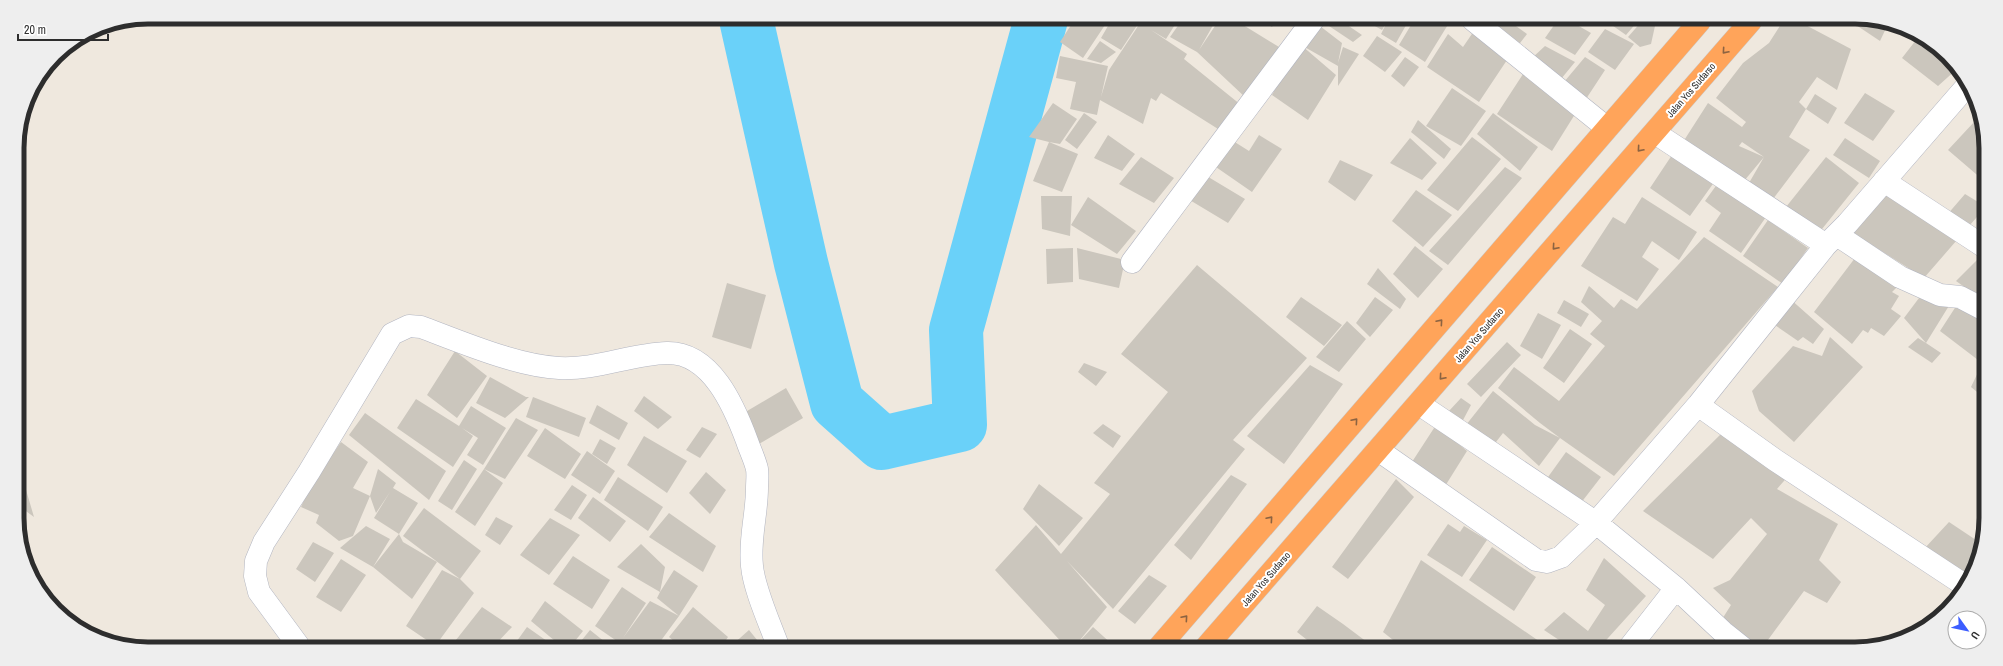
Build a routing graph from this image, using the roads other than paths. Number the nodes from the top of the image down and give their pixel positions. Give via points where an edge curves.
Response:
1 (1310, 24) edge
2 (1478, 24) edge
3 (1697, 24) edge
4 (1748, 24) edge
5 (1964, 89) edge
6 (1607, 128) junction
7 (1655, 133) junction
8 (1884, 181) junction
9 (1831, 240) junction
10 (1979, 243) edge
11 (1132, 262) dead end
12 (1979, 307) edge
13 (1419, 404) junction
14 (1698, 405) junction
15 (1378, 450) junction
16 (1595, 522) junction
17 (1961, 582) edge
18 (1676, 588) junction
19 (296, 642) edge
20 (777, 642) edge
21 (1163, 642) edge
22 (1210, 642) edge
23 (1634, 642) edge
24 (1735, 642) edge

1 - 11 street
2 - 6 street
3 - 6 highway
4 -> 7 highway, Jalan Yos Sudarso
5 - 8 street
21 -> 6 highway
7 - 9 street
7 -> 13 highway, Jalan Yos Sudarso
8 - 9 street
8 - 10 street
9 - 12 street via 1900,277 1940,295 1960,297
9 - 14 street
13 - 15 highway, Jalan Yos Sudarso
13 - 16 street
14 - 16 street
14 - 17 street via 1775,460
15 - 16 street via 1536,560 1547,562 1562,557
15 - 22 highway, Jalan Yos Sudarso
16 - 18 street
18 - 23 street
18 - 24 street
19 - 20 street via 259,592 255,576 256,561 264,542 392,334 408,326 421,327 532,365 587,367 666,353 681,354 698,362 713,377 729,400 758,470 752,566

